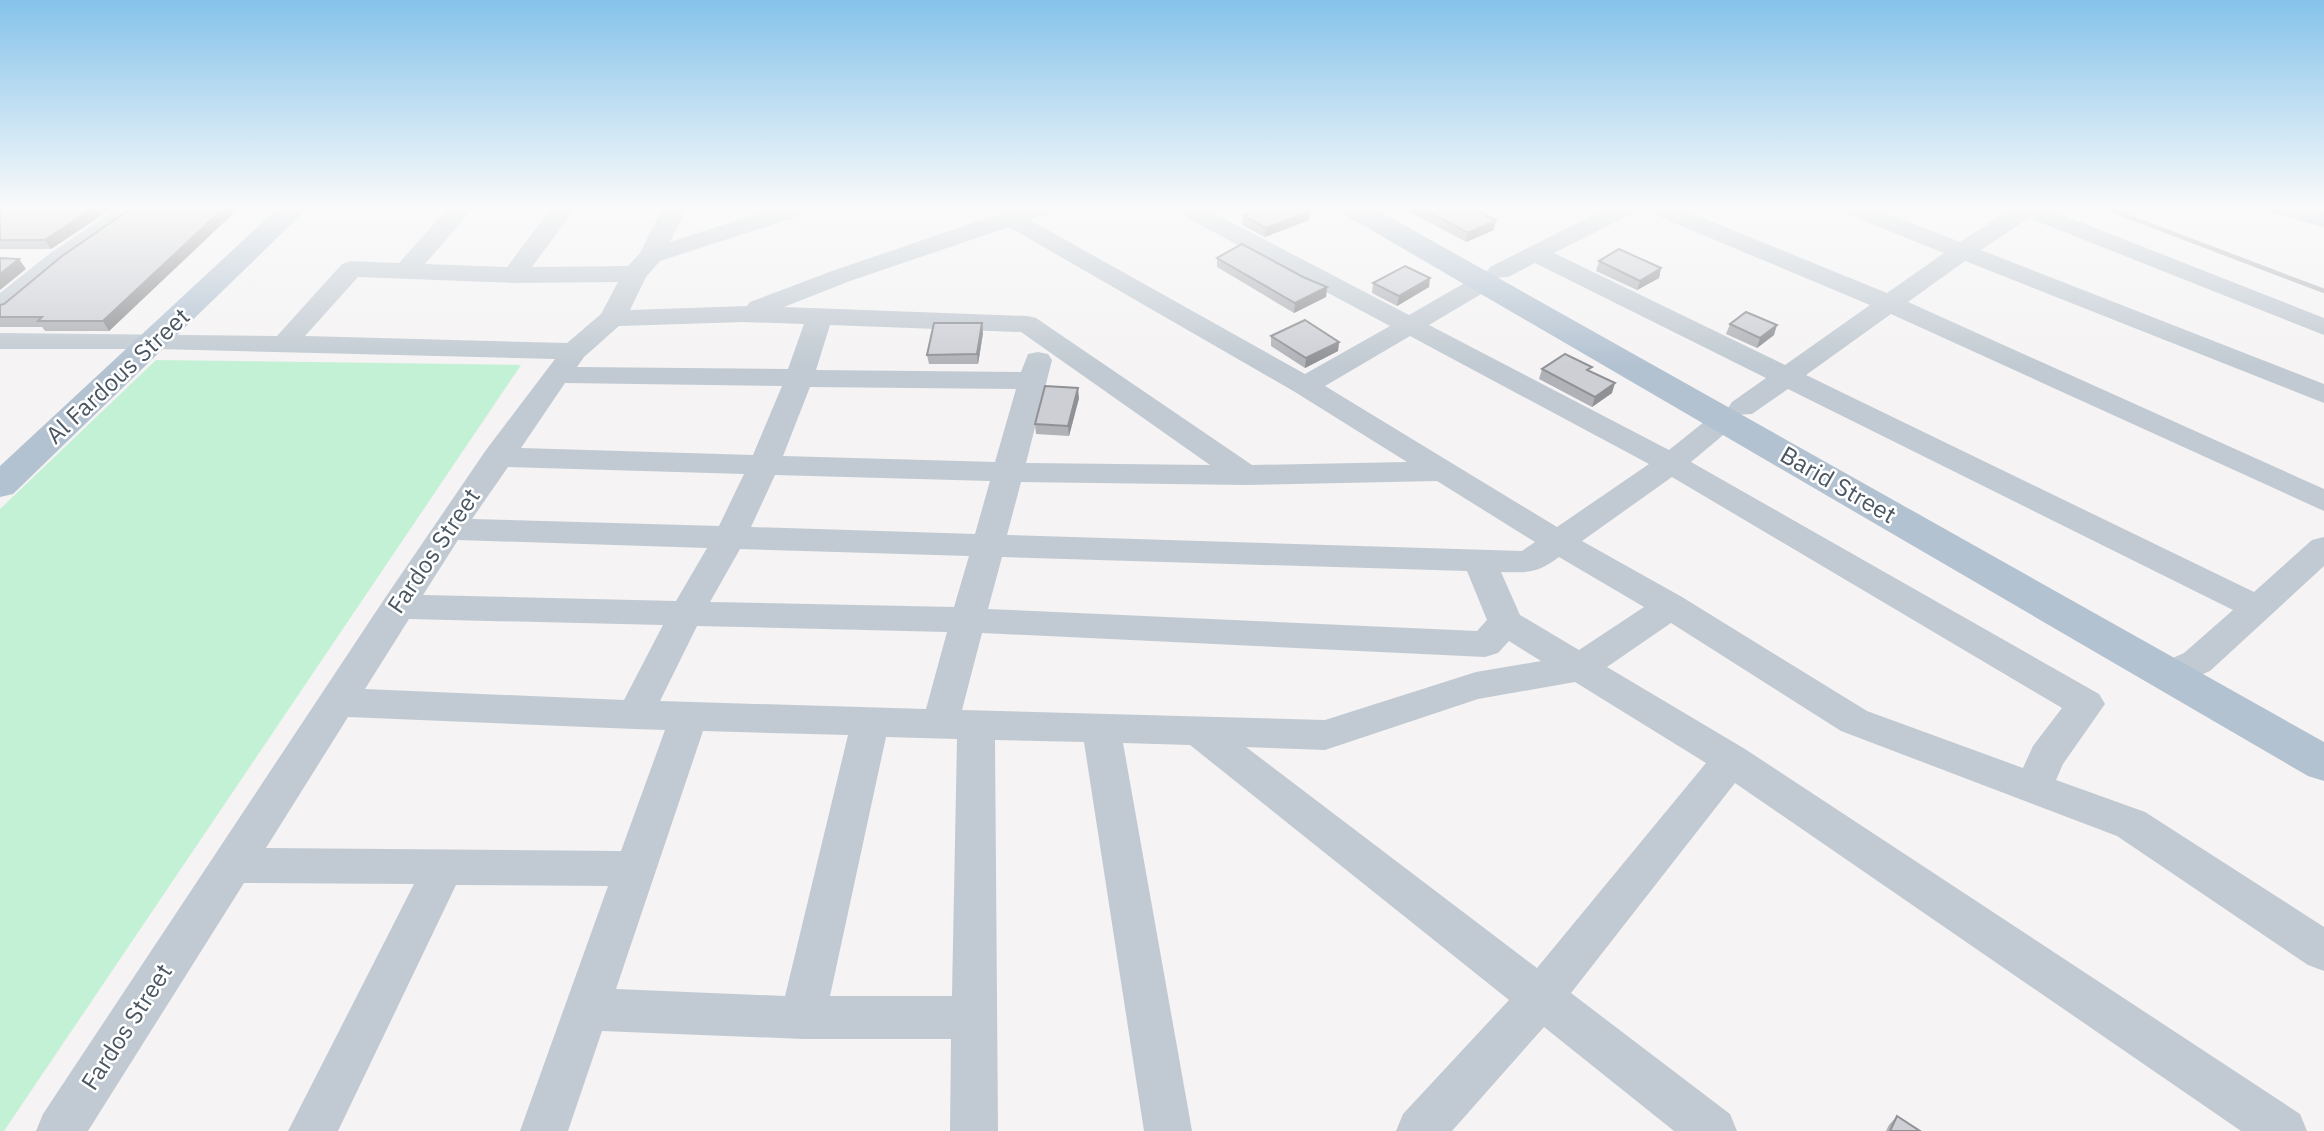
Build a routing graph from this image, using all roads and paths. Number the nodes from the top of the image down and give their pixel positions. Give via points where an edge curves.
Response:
1 (50, 260) edge
2 (58, 260) joint
3 (223, 260) edge
4 (235, 260) edge
5 (417, 260) edge
6 (525, 260) edge
7 (646, 260) edge
8 (657, 260) edge
9 (889, 260) edge
10 (1072, 260) edge
11 (1286, 260) edge
12 (1457, 260) edge
13 (1465, 260) edge
14 (1525, 260) edge
15 (1548, 260) edge
16 (1783, 260) edge
17 (1951, 260) edge
18 (1985, 260) edge
19 (2155, 260) edge
20 (643, 265) junction
21 (407, 271) junction
22 (514, 275) junction
23 (1491, 277) junction
24 (1890, 304) junction
25 (0, 306) edge
26 (744, 314) junction
27 (820, 315) junction
28 (612, 318) junction
29 (1409, 324) junction
30 (2324, 327) edge
31 (1045, 337) junction
32 (143, 340) junction
33 (0, 341) edge
34 (285, 344) junction
35 (567, 363) junction
36 (800, 377) junction
37 (1786, 377) junction
38 (1031, 381) junction
39 (1305, 386) junction
40 (2324, 394) edge
41 (1733, 414) junction
42 (497, 457) junction
43 (0, 458) edge
44 (1671, 463) junction
45 (764, 465) junction
46 (1444, 471) junction
47 (1006, 472) junction
48 (1245, 475) junction
49 (0, 486) edge
50 (2324, 501) edge
51 (449, 529) junction
52 (730, 537) junction
53 (1558, 541) junction
54 (987, 544) junction
55 (1479, 560) junction
56 (2317, 563) edge
57 (1670, 606) junction
58 (397, 607) junction
59 (2259, 608) junction
60 (686, 614) junction
61 (967, 620) junction
62 (1506, 623) junction
63 (1579, 668) junction
64 (2183, 669) junction
65 (335, 702) junction
66 (635, 715) junction
67 (689, 716) junction
68 (870, 722) junction
69 (958, 724) junction
70 (1101, 727) junction
71 (1198, 731) junction
72 (2324, 734) edge
73 (1731, 760) junction
74 (2324, 763) edge
75 (2034, 786) junction
76 (231, 865) junction
77 (444, 867) junction
78 (636, 869) junction
79 (2324, 951) edge
80 (1541, 998) junction
81 (587, 1009) junction
82 (975, 1017) junction
83 (803, 1018) junction
84 (60, 1131) edge
85 (312, 1131) edge
86 (544, 1131) edge
87 (974, 1131) edge
88 (1168, 1131) edge
89 (1420, 1131) edge
90 (1713, 1131) edge
91 (2283, 1131) edge

1 - 2 street
2 - 25 street
3 - 32 main road, Al Fardous Street
4 - 32 main road, Al Fardous Street
5 - 21 street
6 - 22 street
7 - 20 street
8 - 20 street
9 - 26 street
10 - 39 street
11 - 29 street
12 - 23 main road, Barid Street
13 - 23 main road, Barid Street
14 - 23 street
15 - 37 street
16 - 24 street
17 - 24 street
18 - 40 street
19 - 30 street
20 - 22 street
20 - 28 street
21 - 22 street
21 - 34 street via 351,269
23 - 29 street
23 - 41 main road, Barid Street
24 - 37 street
24 - 50 street
26 - 27 street
26 - 28 street
27 - 31 street via 1027,324
27 - 36 street
28 - 35 street, Fardos Street
29 - 39 street
29 - 44 street
31 - 38 street
31 - 48 street
32 - 33 street
32 - 34 street
32 - 43 main road, Al Fardous Street
32 - 49 main road, Al Fardous Street
34 - 35 street
35 - 36 street
35 - 42 street, Fardos Street
36 - 38 street
36 - 45 street
37 - 41 street
37 - 59 street
38 - 47 street
39 - 46 street
41 - 44 street
41 - 64 main road, Barid Street
42 - 45 street
42 - 51 street, Fardos Street
44 - 53 street
44 - 75 street via 2086,704 2047,757
45 - 47 street
45 - 52 street
46 - 48 street
46 - 53 street
47 - 48 street
47 - 54 street
51 - 52 street
51 - 58 street, Fardos Street
52 - 54 street
52 - 60 street
53 - 55 street via 1529,562
53 - 57 street
54 - 55 street
54 - 61 street
55 - 62 street
56 - 59 street
57 - 63 street
57 - 75 street via 1854,721
58 - 60 street
58 - 65 street, Fardos Street
59 - 64 street
60 - 61 street
60 - 66 street
61 - 62 street via 1485,644
61 - 69 street
62 - 63 street
63 - 71 street via 1476,686 1325,735
63 - 73 street
64 - 72 main road, Barid Street
64 - 74 main road, Barid Street
65 - 66 street
65 - 76 street, Fardos Street
66 - 67 street
67 - 68 street
67 - 78 street
68 - 69 street
68 - 83 street
69 - 70 street
69 - 82 street
70 - 71 street
70 - 88 street
71 - 80 street
73 - 80 street
73 - 91 street
75 - 79 street via 2131,824
76 - 77 street
76 - 84 street, Fardos Street
77 - 78 street
77 - 85 street
78 - 81 street
80 - 89 street
80 - 90 street
81 - 83 street
81 - 86 street
82 - 83 street
82 - 87 street

